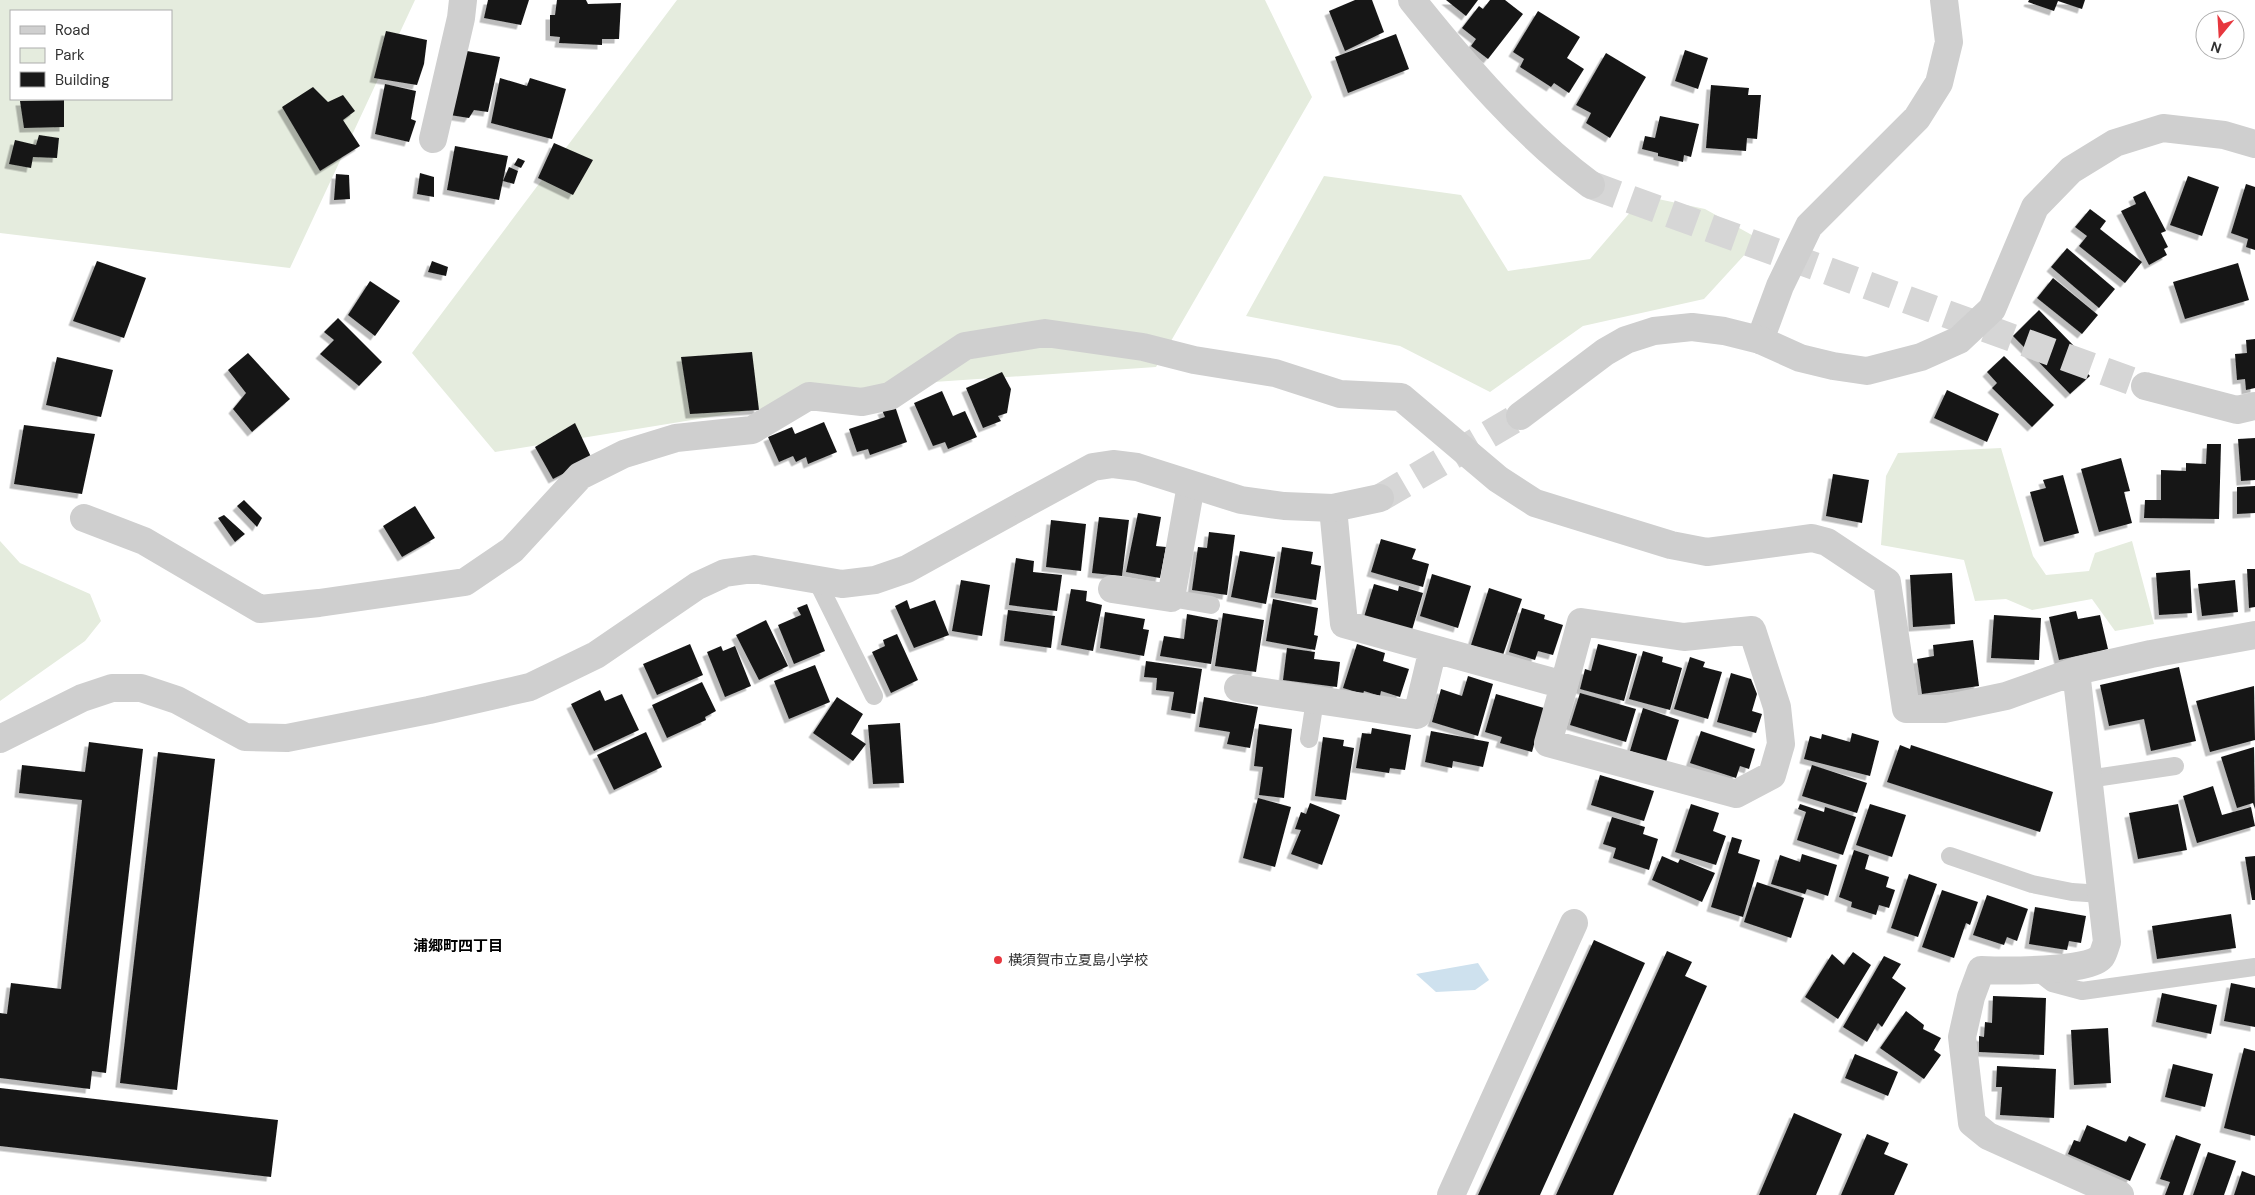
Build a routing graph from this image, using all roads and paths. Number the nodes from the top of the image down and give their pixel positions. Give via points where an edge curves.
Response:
1 (463, 0) edge
2 (1412, 0) edge
3 (1944, 0) edge
4 (433, 139) dead end
5 (2255, 144) edge
6 (1591, 185) tunnel mouth
7 (1760, 340) junction
8 (2145, 386) tunnel mouth
9 (2255, 406) edge
10 (1520, 416) tunnel mouth
11 (1191, 485) junction
12 (1380, 498) tunnel mouth
13 (1333, 508) junction
14 (84, 518) dead end
15 (816, 579) junction
16 (1112, 589) dead end
17 (1171, 598) junction
18 (1211, 606) dead end
19 (2255, 635) edge
20 (1433, 649) junction
21 (2076, 671) junction
22 (1564, 685) junction
23 (1238, 688) dead end
24 (874, 696) dead end
25 (1315, 700) junction
26 (0, 739) edge
27 (1309, 739) dead end
28 (2175, 766) dead end
29 (2088, 779) junction
30 (1950, 856) dead end
31 (2102, 894) junction
32 (1574, 923) dead end
33 (2255, 967) edge
34 (2034, 969) junction
35 (1451, 1195) edge
36 (2120, 1195) edge

1 - 4 street
2 - 6 street via 1458,59 1562,164
3 - 7 street via 1949,42 1939,83 1917,118 1810,226 1780,286
5 - 7 street via 2224,135 2163,128 2115,143 2070,170 2035,207 1992,309 1959,340 1921,357 1868,371 1800,358
7 - 10 street via 1692,328 1654,331 1626,340 1605,352
8 - 9 street via 2237,410
11 - 13 street via 1241,500
11 - 15 street via 1137,467 1113,464 1093,468 907,569 875,580 842,584
11 - 17 street
12 - 13 street
13 - 20 street via 1344,624
14 - 21 street via 144,541 260,609 465,582 512,550 580,476 624,454 676,438 752,430 810,396 862,402 890,396 965,346 1045,334 1143,347 1194,360 1275,373 1340,394 1401,397 1498,479 1535,503 1671,545 1707,552 1812,538 1827,542 1887,582 1906,709 1944,709 2006,696
15 - 24 lane
15 - 26 street via 754,569 725,573 698,586 596,655 530,687 392,718 287,738 245,737 177,700 141,688 112,688 82,698
16 - 17 street
17 - 18 lane
19 - 21 street
20 - 22 street
20 - 25 street via 1416,715
21 - 29 street
22 - 22 street via 1582,622 1684,637 1752,630 1777,707 1780,744 1772,774 1736,794 1548,743
23 - 25 street
25 - 27 lane
28 - 29 lane
29 - 31 street
30 - 31 lane via 2032,884
31 - 34 street via 2107,942 2101,957 2088,965
32 - 35 street
33 - 34 lane via 2082,991 2052,983
34 - 36 street via 1981,970 1962,1037 1972,1123 1988,1136

